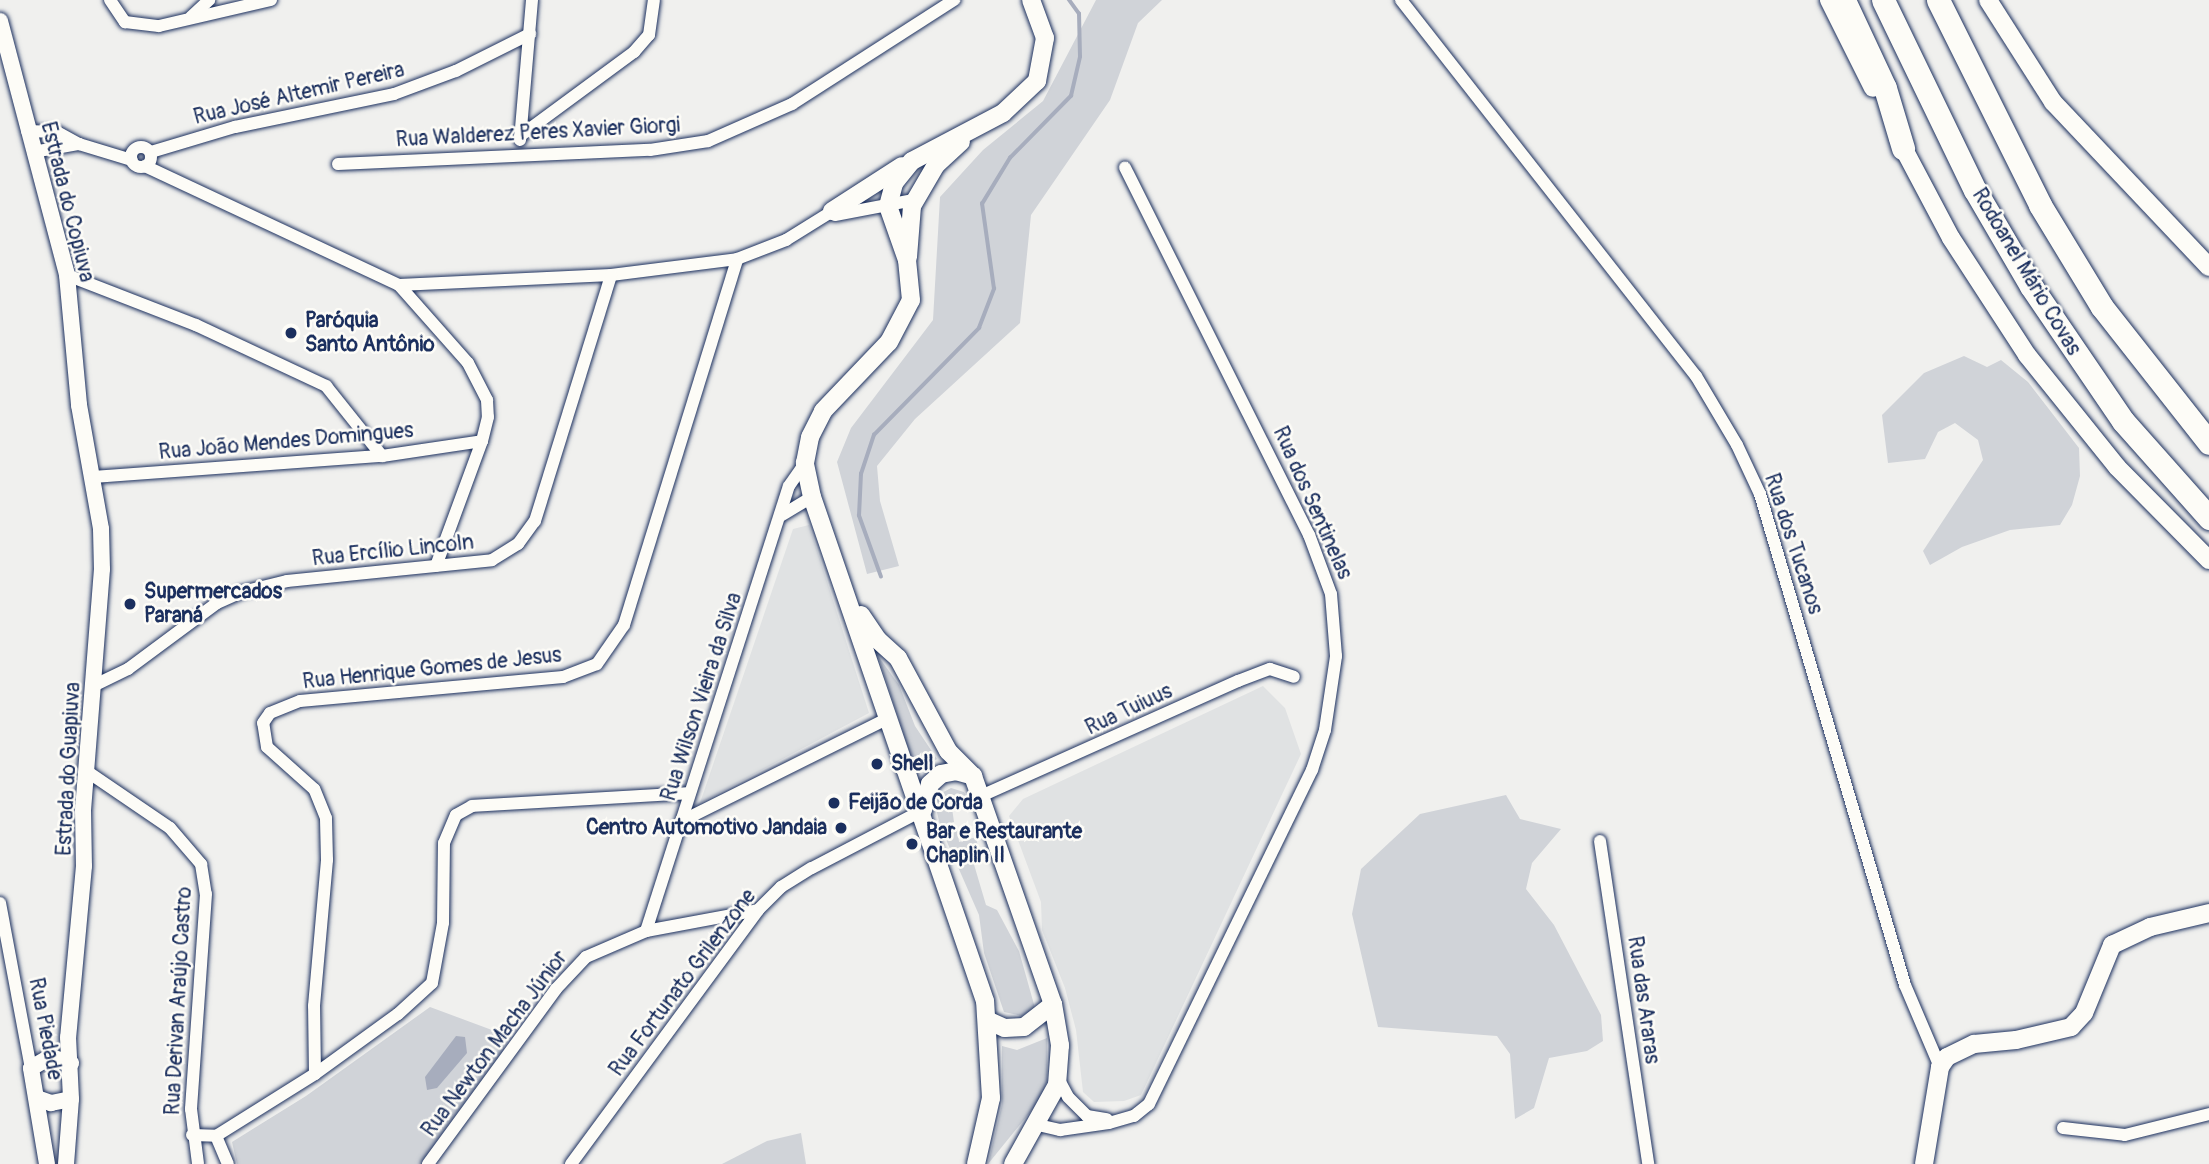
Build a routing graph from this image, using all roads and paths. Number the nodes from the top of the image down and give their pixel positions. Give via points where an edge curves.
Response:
1 (110, 0) edge
2 (209, 0) edge
3 (271, 0) edge
4 (532, 0) edge
5 (654, 0) edge
6 (954, 0) edge
7 (1031, 0) edge
8 (1401, 0) edge
9 (1829, 0) edge
10 (1844, 0) edge
11 (1883, 0) edge
12 (1938, 0) edge
13 (1988, 0) edge
14 (190, 18) junction
15 (0, 21) edge
16 (530, 34) junction
17 (980, 125) junction
18 (27, 131) junction
19 (520, 136) junction
20 (79, 144) junction
21 (1903, 148) junction
22 (33, 152) junction
23 (151, 152) junction
24 (519, 154) junction
25 (132, 160) junction
26 (912, 161) junction
27 (338, 164) dead end
28 (145, 166) junction
29 (1125, 167) dead end
30 (894, 183) junction
31 (915, 200) junction
32 (888, 206) junction
33 (832, 211) junction
34 (814, 222) junction
35 (737, 259) junction
36 (907, 260) junction
37 (2209, 267) edge
38 (67, 275) junction
39 (611, 275) junction
40 (399, 285) junction
41 (482, 441) junction
42 (2209, 443) edge
43 (382, 456) junction
44 (805, 463) junction
45 (93, 477) junction
46 (812, 497) junction
47 (782, 515) junction
48 (2209, 518) edge
49 (2209, 560) edge
50 (436, 566) junction
51 (849, 597) junction
52 (1294, 677) dead end
53 (95, 685) junction
54 (887, 719) junction
55 (85, 770) junction
56 (973, 776) junction
57 (690, 793) junction
58 (981, 796) junction
59 (922, 810) junction
60 (682, 821) junction
61 (1600, 841) dead end
62 (0, 903) edge
63 (758, 909) junction
64 (2209, 913) edge
65 (646, 931) junction
66 (1053, 1004) junction
67 (989, 1021) junction
68 (68, 1037) junction
69 (50, 1056) junction
70 (71, 1063) junction
71 (1940, 1067) junction
72 (31, 1068) junction
73 (315, 1074) junction
74 (1058, 1078) junction
75 (37, 1098) junction
76 (71, 1098) junction
77 (2209, 1114) edge
78 (1118, 1120) junction
79 (2063, 1128) dead end
80 (1034, 1132) junction
81 (192, 1135) junction
82 (216, 1136) junction
83 (47, 1164) edge
84 (66, 1164) edge
85 (198, 1164) edge
86 (228, 1164) edge
87 (428, 1164) edge
88 (570, 1164) edge
89 (976, 1164) edge
90 (1013, 1164) edge
91 (1027, 1164) edge
92 (1648, 1164) edge
93 (1924, 1164) edge

1 - 14 street via 125,22 134,26 159,26
2 - 14 street
3 - 14 street
4 - 16 street
5 - 19 street via 649,35 634,52
6 - 24 street, Rua Walderez Peres Xavier Giorgi via 792,104 744,129 708,141 650,150
7 - 17 main road via 1045,38 1037,81 1021,99
8 - 71 street, Rua dos Tucanos via 1696,376 1737,445 1760,494 1905,985
9 - 21 main road
10 - 21 highway via 1885,88
11 - 48 highway, Rodoanel Mário Covas via 1975,190 2031,286 2123,421
12 - 42 highway via 2040,205 2102,307
13 - 37 main road via 2053,102
15 - 18 street, Estrada do Copiuva
16 - 19 street
16 - 23 street, Rua José Altemir Pereira via 394,94 235,127
17 - 26 main road
17 - 31 main road via 936,165
18 - 20 street via 57,132
18 - 22 street, Estrada do Copiuva
19 - 24 street
20 - 22 street
20 - 25 street
21 - 49 main road via 1951,238 2027,355 2117,467
22 - 38 street, Estrada do Copiuva
23 - 25 street, Rua José Altemir Pereira via 136,148
23 - 28 street
24 - 27 street, Rua Walderez Peres Xavier Giorgi
25 - 28 street
26 - 30 main road
26 - 33 main road
28 - 40 street
29 - 78 street, Rua dos Sentinelas via 1309,535 1331,594 1336,634 1325,730 1298,804 1159,1088 1143,1111
30 - 32 main road
30 - 33 street
31 - 32 street
31 - 36 main road
32 - 34 street via 865,206
32 - 36 main road
33 - 34 street
34 - 35 street via 786,240
35 - 39 street
35 - 73 street, Rua Henrique Gomes de Jesus via 624,625 597,664 562,677 300,701 270,713 263,723 267,747 314,789 326,818 326,884 314,1006
36 - 44 main road via 913,284 902,321 872,362 839,389 823,411 810,437
38 - 43 street via 196,325 326,386
38 - 45 street, Estrada do Copiuva via 79,405
39 - 40 street
39 - 50 street, Rua Ercílio Lincoln via 535,521 505,554
40 - 41 street via 479,380 488,417
41 - 43 street, Rua João Mendes Domingues
41 - 50 street
43 - 45 street, Rua João Mendes Domingues
44 - 46 main road
44 - 47 street, Rua Wilson Vieira da Silva via 789,486
45 - 53 street, Estrada do Guapiuva via 102,569
46 - 47 street
46 - 51 main road
47 - 57 street, Rua Wilson Vieira da Silva
50 - 53 street, Rua Ercílio Lincoln via 287,581 242,592 217,603 128,669
51 - 54 main road
51 - 56 main road via 878,640 898,658 948,751
52 - 58 street, Rua Tuiuus via 1270,669 1238,681
53 - 55 street, Estrada do Guapiuva
54 - 59 main road
54 - 60 street
55 - 68 street, Estrada do Guapiuva via 85,866
55 - 81 street, Rua Derivan Araújo Castro via 170,828 201,864 206,894
56 - 58 main road
56 - 59 main road via 956,771 941,774 930,784
57 - 60 street, Rua Wilson Vieira da Silva
57 - 73 street via 472,806 456,814 444,843 442,934 432,983 398,1014
58 - 66 main road
59 - 63 street, Rua Fortunato Grilenzone via 812,868 781,887
59 - 67 main road
60 - 65 street, Rua Wilson Vieira da Silva
61 - 92 street, Rua das Araras
62 - 72 street, Rua Piedade
63 - 65 street, Rua Newton Macha Júnior
63 - 88 street, Rua Fortunato Grilenzone
64 - 71 main road via 2150,927 2112,945 2084,1013 2071,1027 1975,1044 1959,1049
65 - 87 street, Rua Newton Macha Júnior via 586,957 569,974
66 - 67 main road via 1024,1027 1005,1028
66 - 74 main road via 1060,1045
67 - 89 main road via 991,1098
68 - 69 street
68 - 70 street, Estrada do Guapiuva
69 - 70 street
69 - 72 street
70 - 76 street, Estrada do Guapiuva
71 - 93 main road
72 - 75 street, Rua Piedade
73 - 82 street
74 - 78 street via 1068,1097 1087,1116
74 - 80 main road
75 - 76 street via 51,1103
75 - 83 street, Rua Piedade
76 - 84 street, Estrada do Guapiuva
77 - 79 street via 2125,1135
78 - 80 street, Rua dos Sentinelas
80 - 90 main road
80 - 91 main road
81 - 82 street
81 - 85 street, Rua Derivan Araújo Castro
82 - 86 street

